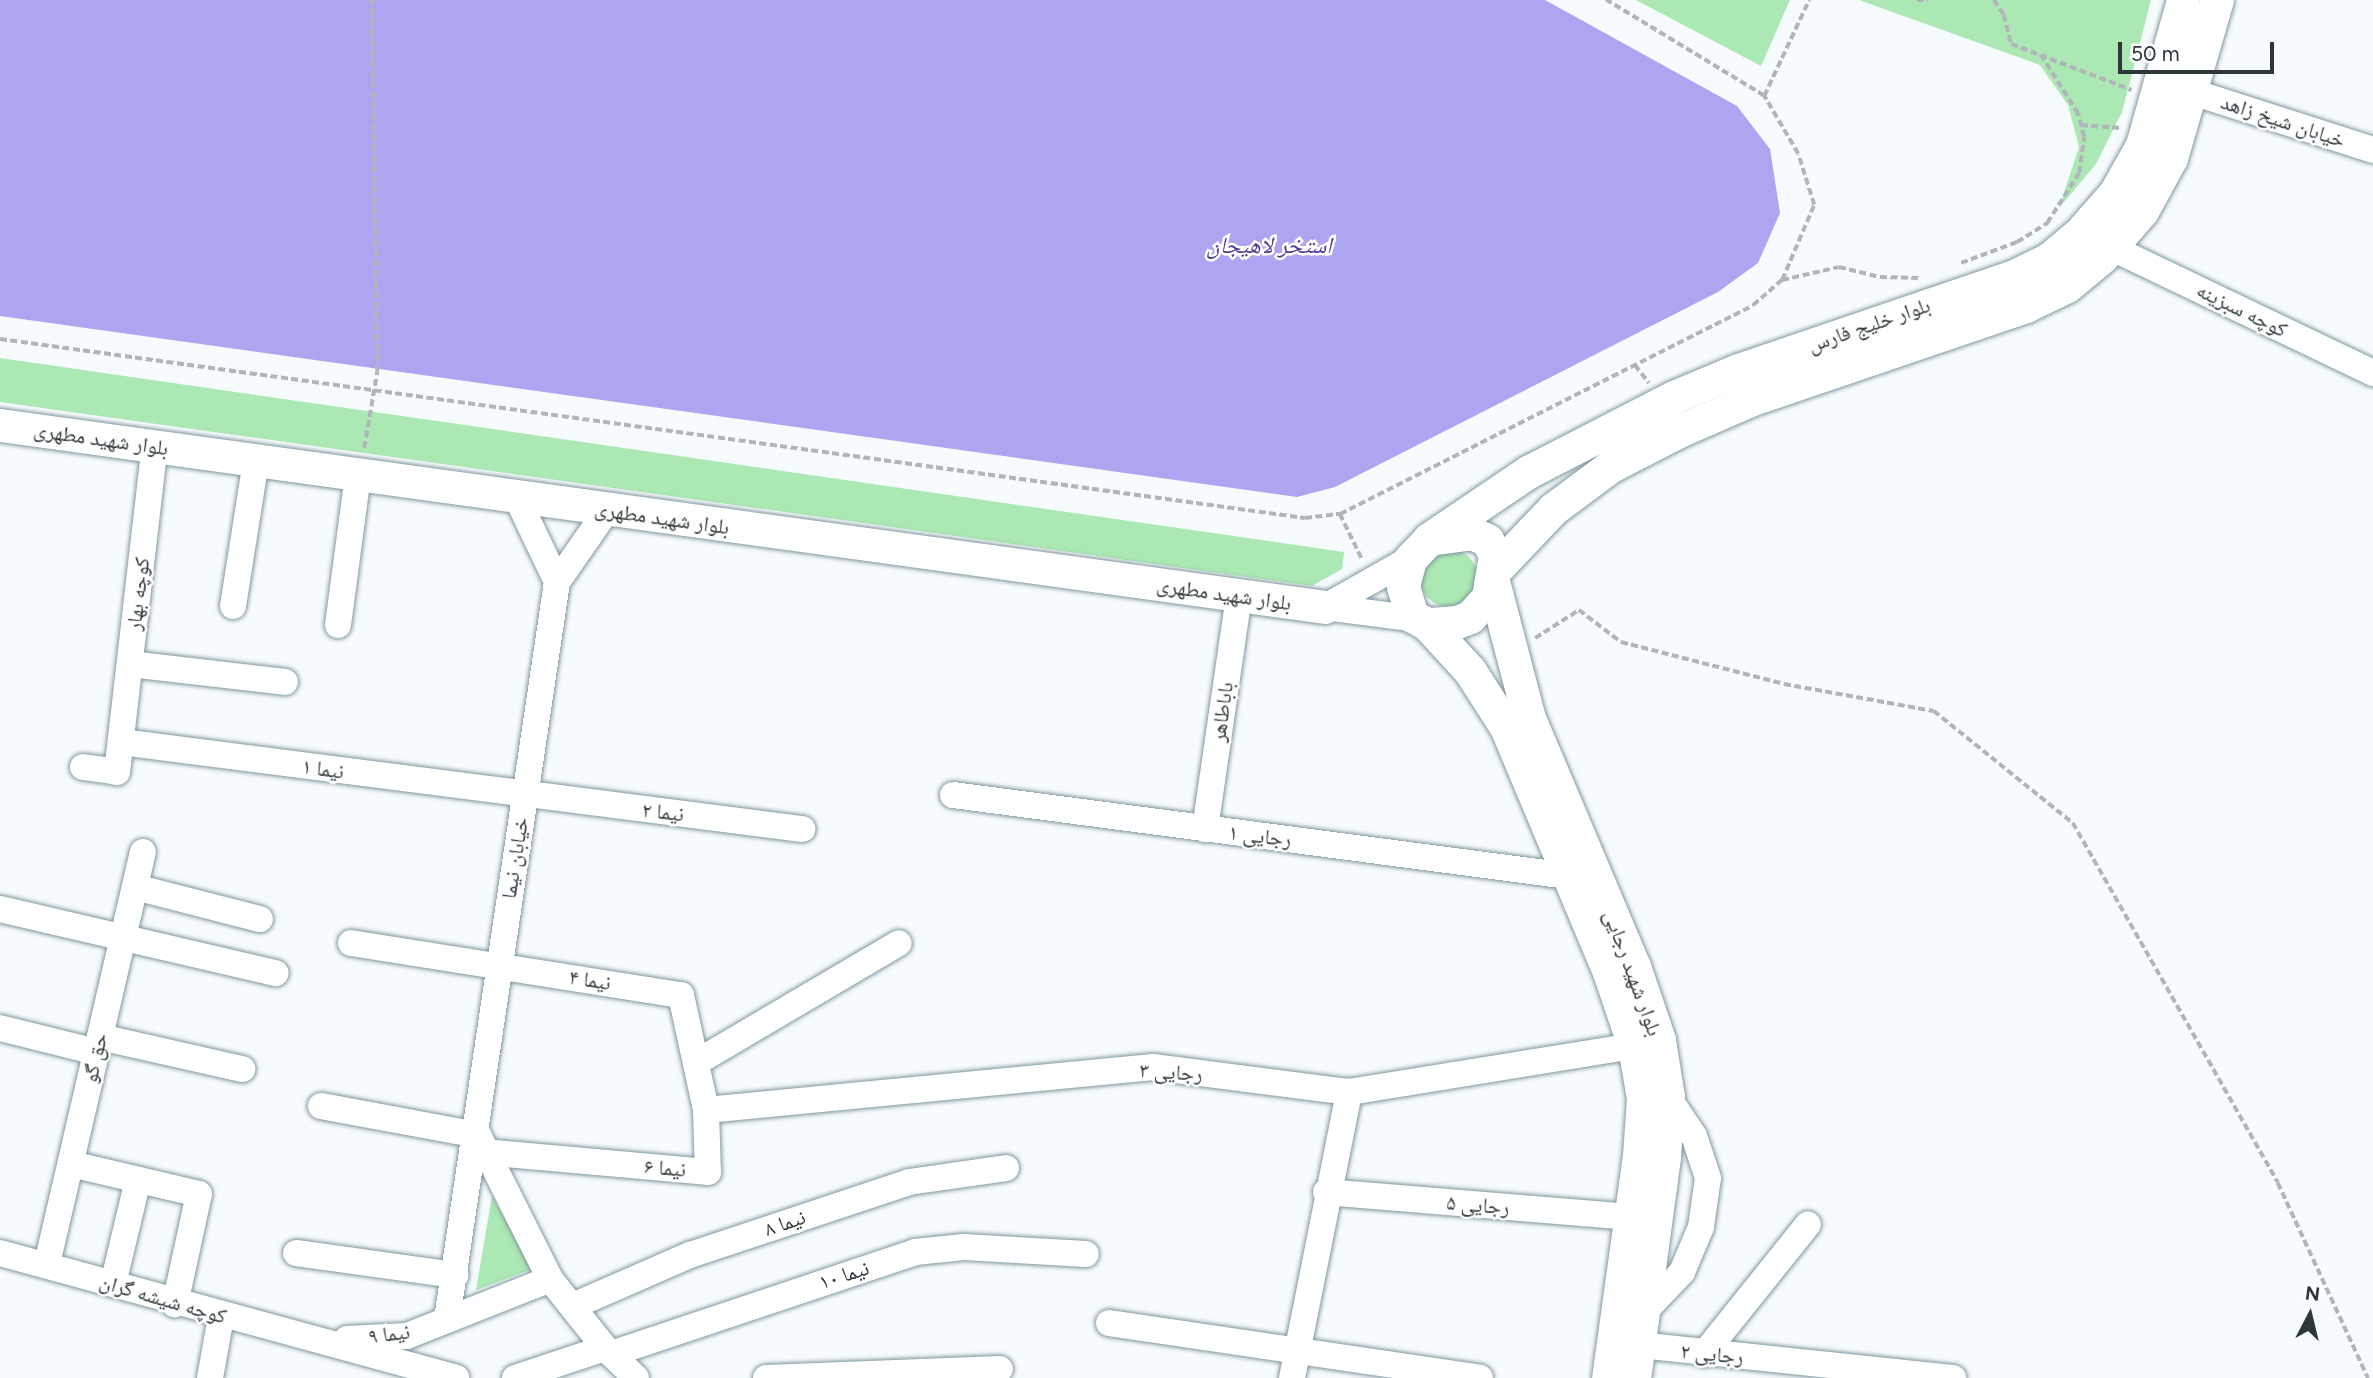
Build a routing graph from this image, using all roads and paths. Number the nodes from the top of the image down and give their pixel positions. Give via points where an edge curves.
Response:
1 (372, 0) edge
2 (1606, 0) edge
3 (1809, 0) edge
4 (1917, 0) edge
5 (1928, 0) edge
6 (1994, 0) edge
7 (2183, 0) edge
8 (2217, 0) edge
9 (2040, 54) junction
10 (2170, 91) junction
11 (1764, 96) junction
12 (2081, 125) junction
13 (2146, 131) junction
14 (2373, 150) edge
15 (2110, 247) junction
16 (1958, 264) dead end
17 (1934, 273) dead end
18 (1782, 280) junction
19 (0, 339) edge
20 (2373, 373) edge
21 (375, 390) junction
22 (0, 425) edge
23 (155, 446) junction
24 (256, 460) junction
25 (358, 475) junction
26 (517, 498) junction
27 (607, 510) junction
28 (1340, 514) junction
29 (1420, 549) junction
30 (1495, 578) junction
31 (1372, 581) junction
32 (557, 582) junction
33 (1239, 596) junction
34 (233, 606) dead end
35 (1325, 607) junction
36 (1423, 621) junction
37 (338, 625) dead end
38 (1511, 654) junction
39 (130, 664) junction
40 (285, 682) dead end
41 (121, 742) junction
42 (83, 767) dead end
43 (953, 795) dead end
44 (524, 796) junction
45 (802, 829) dead end
46 (1205, 829) junction
47 (143, 852) dead end
48 (1568, 876) junction
49 (135, 887) junction
50 (0, 909) edge
51 (260, 919) dead end
52 (123, 935) junction
53 (351, 943) dead end
54 (899, 943) dead end
55 (499, 965) junction
56 (276, 973) dead end
57 (681, 995) joint
58 (0, 1028) edge
59 (98, 1045) junction
60 (1634, 1046) junction
61 (697, 1062) junction
62 (242, 1069) dead end
63 (1349, 1093) junction
64 (1668, 1097) junction
65 (321, 1106) dead end
66 (706, 1110) junction
67 (481, 1143) junction
68 (71, 1164) junction
69 (1006, 1168) dead end
70 (138, 1180) junction
71 (1326, 1192) junction
72 (1630, 1217) junction
73 (1808, 1224) dead end
74 (0, 1253) edge
75 (296, 1253) dead end
76 (1086, 1254) dead end
77 (47, 1264) junction
78 (455, 1275) junction
79 (550, 1279) junction
80 (113, 1284) junction
81 (175, 1304) junction
82 (573, 1306) junction
83 (221, 1317) junction
84 (447, 1320) junction
85 (1109, 1323) dead end
86 (1632, 1333) junction
87 (328, 1339) junction
88 (1297, 1350) junction
89 (608, 1351) junction
90 (1704, 1354) junction
91 (1000, 1369) dead end
92 (210, 1378) edge
93 (456, 1378) edge
94 (515, 1378) edge
95 (636, 1378) edge
96 (766, 1378) edge
97 (1292, 1378) edge
98 (1480, 1378) edge
99 (1608, 1378) edge
100 (1634, 1378) edge
101 (1953, 1378) edge
102 (2368, 1378) edge

1 - 21 path
2 - 11 path
3 - 11 path
4 - 5 path
6 - 9 path via 2004,15 2011,44
7 - 10 main road, بلوار خلیج فارس
8 - 10 main road, بلوار خلیج فارس
9 - 10 path
9 - 12 path via 2066,91
10 - 13 main road, بلوار خلیج فارس
10 - 14 street, خیابان شیخ زاهد
10 - 15 main road, بلوار خلیج فارس via 2171,158 2142,211
11 - 18 path via 1798,154 1814,205
12 - 13 path
12 - 16 path via 2079,173 2047,223 2017,242
13 - 29 main road, بلوار خلیج فارس via 2115,192 2080,234 2049,259 2014,276 1738,370 1674,397 1528,472
15 - 20 street, کوچه سبزینه
15 - 30 main road, بلوار خلیج فارس via 2067,286 2026,306 1750,400 1611,466 1553,509
17 - 18 path via 1923,278 1880,277 1839,267
18 - 28 path via 1753,305
19 - 21 path
21 - 25 path
21 - 28 path via 1305,518
22 - 23 main road, بلوار شهید مطهری
23 - 24 main road, بلوار شهید مطهری
23 - 39 street, کوچه بهار
24 - 25 main road, بلوار شهید مطهری
24 - 34 street
25 - 26 main road, بلوار شهید مطهری
25 - 37 street
26 - 27 main road, بلوار شهید مطهری
26 - 32 street
27 - 32 street, خیابان نیما
27 - 33 main road, بلوار شهید مطهری
28 - 31 path
29 - 30 main road via 1472,533 1487,540
29 - 31 street
29 - 36 main road via 1404,602
30 - 36 main road via 1489,597 1470,617
30 - 38 main road, بلوار شهید رجایی
31 - 35 street
32 - 44 street, خیابان نیما
33 - 35 main road, بلوار شهید مطهری
33 - 46 street, باباطاهر
35 - 36 street
36 - 48 main road, بلوار شهید رجایی via 1470,671 1506,727
38 - 64 main road, بلوار شهید رجایی via 1530,718 1634,966 1659,1040
38 - 102 path via 1579,610 1621,642 1784,684 1934,711 2073,823 2278,1183
39 - 40 street
39 - 41 street, کوچه بهار
41 - 42 street, کوچه بهار via 117,772
41 - 44 street, نیما ۱
43 - 46 street, رجایی ۱
44 - 45 street, نیما ۲
44 - 55 street, خیابان نیما
46 - 48 street, رجایی ۱
47 - 49 street, حق گو
48 - 60 main road, بلوار شهید رجایی
49 - 51 street
49 - 52 street, حق گو
50 - 52 street
52 - 56 street
52 - 59 street, حق گو
53 - 55 street, نیما ۴
54 - 61 street
55 - 57 street, نیما ۴
55 - 67 street, خیابان نیما
57 - 61 street, نیما ۶
58 - 59 street
59 - 62 street
59 - 68 street, حق گو
60 - 63 street, رجایی ۳
60 - 72 main road, بلوار شهید رجایی via 1643,1098
61 - 66 street, نیما ۶
63 - 66 street, رجایی ۳ via 1153,1067
63 - 71 street
64 - 86 main road, بلوار شهید رجایی
64 - 86 street via 1693,1136 1708,1178 1701,1227 1682,1272
65 - 67 street
66 - 67 street, نیما ۶ via 708,1172
67 - 78 street, خیابان نیما
67 - 79 street
68 - 70 street
68 - 77 street, حق گو
69 - 82 street, نیما ۸ via 909,1182 690,1255
70 - 80 street
70 - 81 street via 198,1194
71 - 72 street, رجایی ۵
71 - 88 street
72 - 86 main road, بلوار شهید رجایی
73 - 90 street
74 - 77 street, کوچه شیشه گران
75 - 78 street
76 - 89 street, نیما ۱۰ via 964,1247 915,1252
77 - 80 street, کوچه شیشه گران
78 - 84 street, خیابان نیما
79 - 82 street
79 - 84 street, نیما ۹
80 - 81 street, کوچه شیشه گران
81 - 83 street, کوچه شیشه گران
82 - 89 street
83 - 87 street, کوچه شیشه گران
83 - 92 street
84 - 87 street, نیما ۹ via 407,1336
85 - 88 street
86 - 90 street, رجایی ۲
86 - 99 main road, بلوار شهید رجایی
86 - 100 main road, بلوار شهید رجایی
87 - 93 street
88 - 97 street
88 - 98 street
89 - 94 street, نیما ۱۰
89 - 95 street
90 - 101 street, رجایی ۲
91 - 96 street

